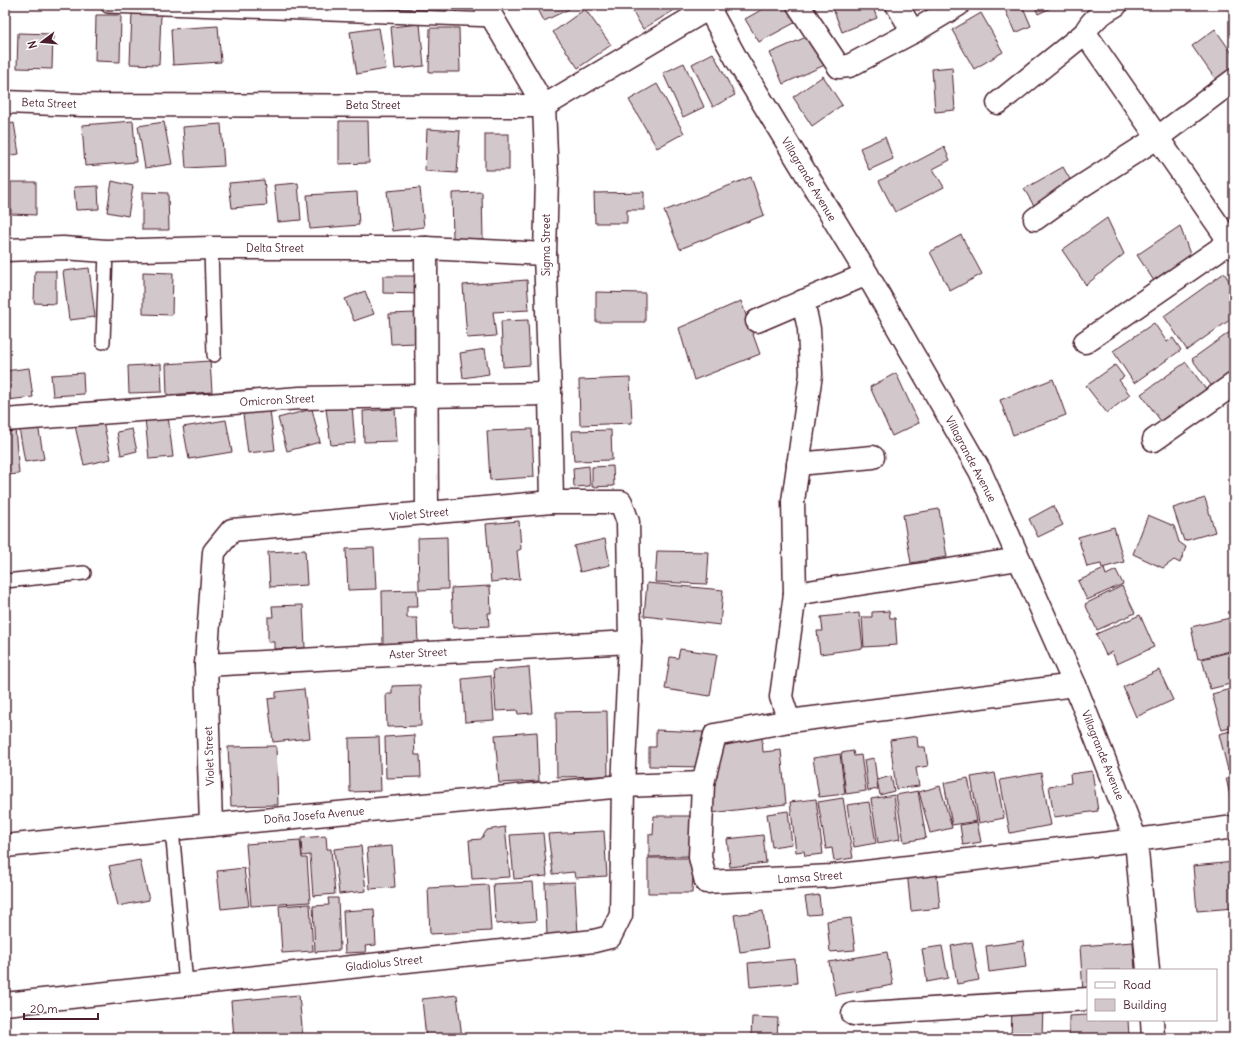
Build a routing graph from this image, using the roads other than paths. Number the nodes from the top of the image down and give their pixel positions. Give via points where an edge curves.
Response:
1 (798, 5) edge
2 (897, 5) edge
3 (958, 5) edge
4 (1116, 5) edge
5 (108, 6) edge
6 (710, 6) edge
7 (490, 13) edge
8 (913, 32) junction
9 (1084, 33) junction
10 (1234, 80) edge
11 (5, 102) edge
12 (998, 103) dead end
13 (544, 106) junction
14 (1157, 138) junction
15 (1035, 219) dead end
16 (1233, 243) edge
17 (212, 248) junction
18 (426, 248) junction
19 (5, 250) edge
20 (106, 251) junction
21 (545, 254) junction
22 (867, 274) junction
23 (803, 301) junction
24 (758, 321) dead end
25 (103, 342) dead end
26 (1085, 342) dead end
27 (214, 355) dead end
28 (1234, 384) edge
29 (550, 394) junction
30 (426, 396) junction
31 (5, 420) edge
32 (1154, 440) dead end
33 (873, 457) dead end
34 (798, 464) junction
35 (552, 502) junction
36 (427, 514) junction
37 (1019, 559) junction
38 (84, 573) dead end
39 (5, 581) edge
40 (796, 594) junction
41 (630, 642) junction
42 (206, 665) junction
43 (1076, 685) junction
44 (789, 721) junction
45 (703, 783) junction
46 (623, 786) junction
47 (211, 825) junction
48 (1234, 827) edge
49 (172, 829) junction
50 (1136, 840) junction
51 (5, 846) edge
52 (1148, 969) edge
53 (186, 984) junction
54 (1087, 999) edge
55 (5, 1004) edge
56 (853, 1014) dead end
57 (1152, 1021) edge
58 (1153, 1038) edge

1 - 8 street via 839,67 849,66
2 - 8 street
3 - 8 street
4 - 9 street via 1088,26
5 - 7 lane
6 - 13 street
6 - 22 street, Villagrande Avenue via 737,60
7 - 13 street, Sigma Street
9 - 12 street
9 - 14 street
10 - 14 street
11 - 13 street, Beta Street via 82,105
13 - 21 street, Sigma Street via 548,178
14 - 15 street
14 - 16 street
16 - 26 street
17 - 18 street, Delta Street
17 - 20 street, Delta Street
17 - 27 lane
18 - 21 street, Delta Street
18 - 30 street
19 - 20 street, Delta Street via 63,248
20 - 25 lane
21 - 29 street, Sigma Street
22 - 23 street
22 - 37 street, Villagrande Avenue via 980,471
23 - 24 street
23 - 34 street via 809,329 811,374
28 - 32 street
29 - 30 street, Omicron Street
29 - 35 street, Sigma Street
30 - 31 street, Omicron Street via 300,398
30 - 36 street
33 - 34 street
34 - 40 street via 793,501
35 - 36 street, Violet Street
35 - 41 street, Violet Street via 621,502 628,522
36 - 42 street, Violet Street via 232,530 214,552
37 - 40 street
37 - 43 street, Villagrande Avenue
38 - 39 lane
40 - 44 street via 781,697
41 - 42 street, Aster Street
41 - 46 street, Violet Street
42 - 47 street, Violet Street
43 - 44 street
43 - 50 street, Villagrande Avenue
44 - 45 street, Lamsa Street via 715,735
45 - 46 street, Doña Josefa Avenue
45 - 50 street, Lamsa Street via 700,857 706,882 832,876
46 - 47 street, Doña Josefa Avenue
46 - 53 street, Gladiolus Street via 621,914 610,937 586,942
47 - 49 street, Doña Josefa Avenue
48 - 50 street
49 - 51 street, Doña Josefa Avenue
49 - 53 lane
50 - 52 street, Villagrande Avenue
53 - 55 street, Gladiolus Street
54 - 56 street
57 - 58 street

